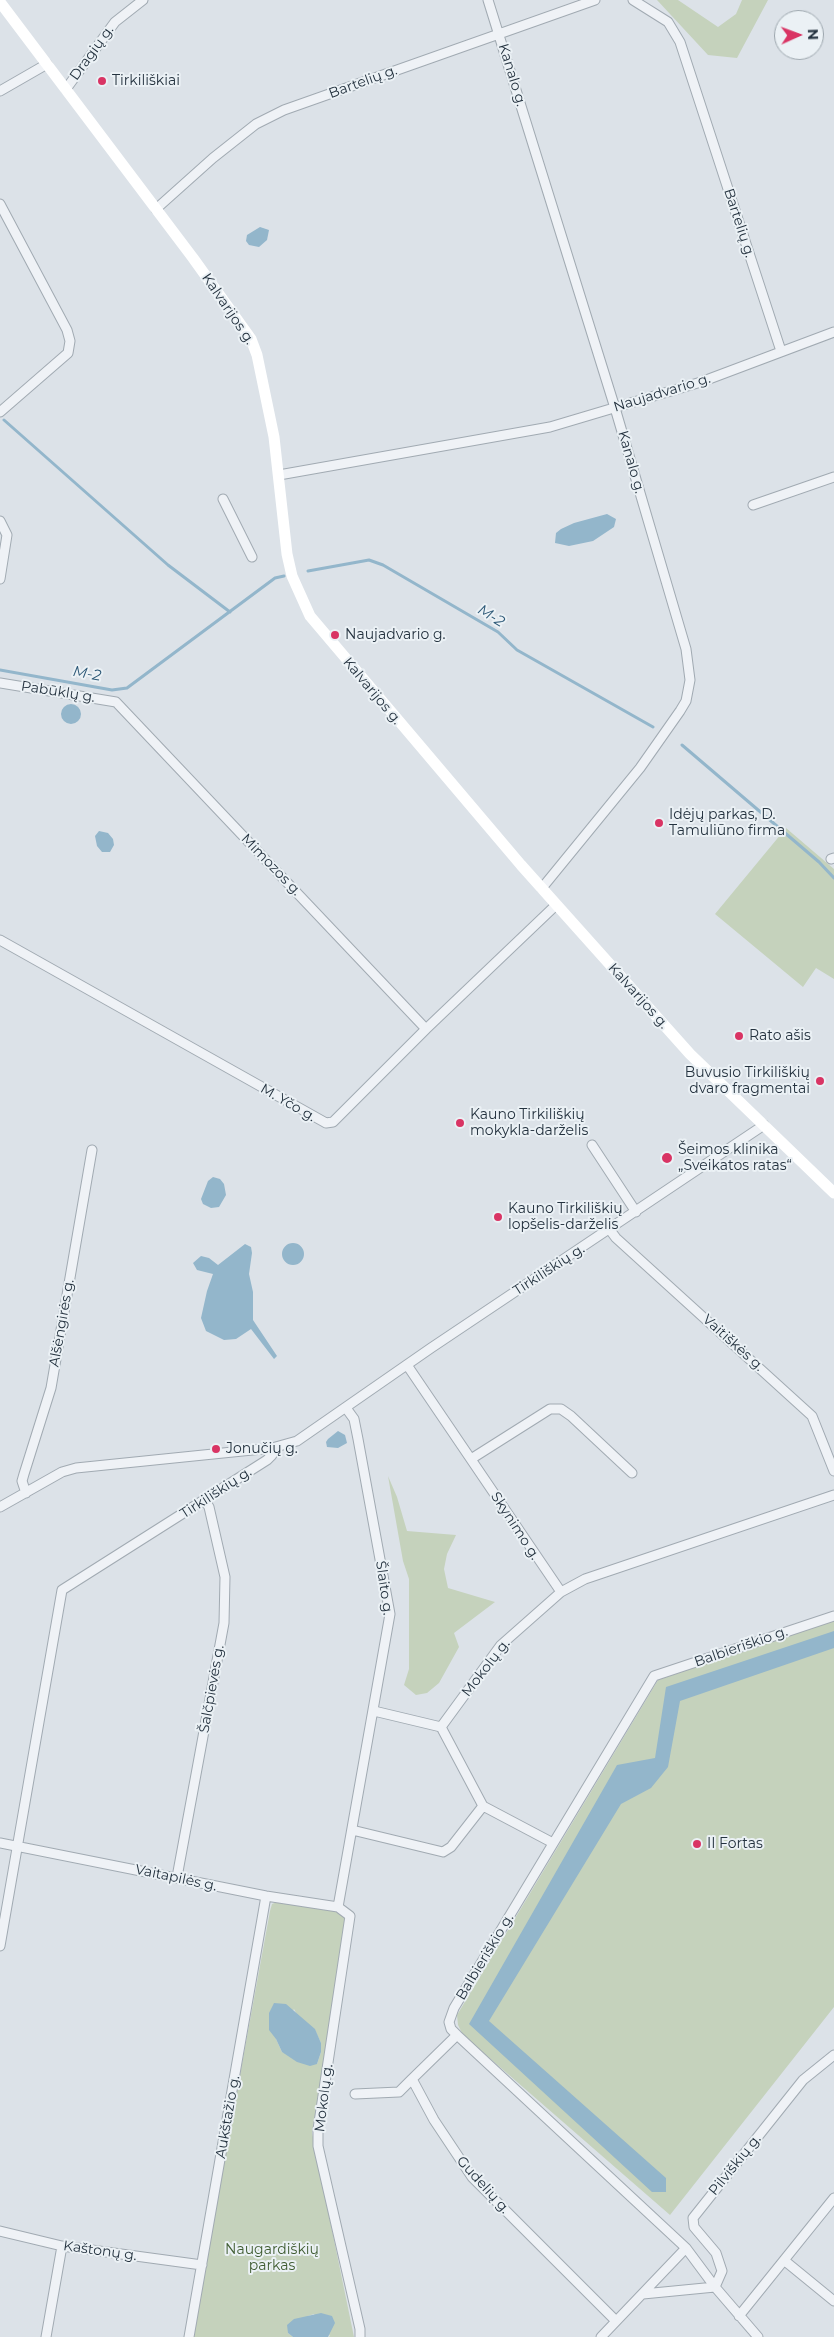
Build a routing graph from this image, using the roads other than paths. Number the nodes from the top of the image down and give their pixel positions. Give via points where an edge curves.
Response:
1 (143, 0) edge
2 (488, 0) edge
3 (595, 0) edge
4 (633, 0) edge
5 (0, 2) edge
6 (500, 35) junction
7 (46, 64) junction
8 (66, 89) junction
9 (0, 91) edge
10 (0, 204) edge
11 (156, 209) junction
12 (834, 332) edge
13 (781, 351) junction
14 (615, 408) junction
15 (0, 412) edge
16 (279, 474) junction
17 (834, 477) edge
18 (224, 499) dead end
19 (752, 505) dead end
20 (0, 521) edge
21 (252, 557) dead end
22 (0, 579) edge
23 (0, 683) edge
24 (116, 702) joint
25 (542, 888) junction
26 (556, 905) junction
27 (0, 940) edge
28 (426, 1029) junction
29 (764, 1125) junction
30 (592, 1145) dead end
31 (92, 1150) dead end
32 (834, 1193) edge
33 (636, 1212) junction
34 (610, 1230) junction
35 (408, 1364) junction
36 (346, 1408) junction
37 (272, 1448) junction
38 (471, 1459) junction
39 (834, 1471) edge
40 (632, 1473) dead end
41 (26, 1493) junction
42 (834, 1495) edge
43 (205, 1501) junction
44 (0, 1507) edge
45 (561, 1592) junction
46 (834, 1616) edge
47 (374, 1712) junction
48 (441, 1727) junction
49 (483, 1806) junction
50 (352, 1830) junction
51 (0, 1843) edge
52 (553, 1843) junction
53 (18, 1846) junction
54 (177, 1877) junction
55 (266, 1896) junction
56 (338, 1907) junction
57 (350, 1916) joint
58 (0, 1946) edge
59 (457, 2035) junction
60 (834, 2055) edge
61 (412, 2079) junction
62 (355, 2094) dead end
63 (834, 2198) edge
64 (0, 2231) edge
65 (62, 2246) junction
66 (686, 2248) junction
67 (785, 2261) junction
68 (202, 2265) junction
69 (715, 2287) junction
70 (643, 2294) junction
71 (834, 2301) edge
72 (739, 2316) junction
73 (616, 2321) junction
74 (46, 2337) edge
75 (189, 2337) edge
76 (360, 2337) edge
77 (601, 2337) edge
78 (758, 2337) edge

1 - 8 street, Dragių g. via 115,22
2 - 6 street, Kanalo g.
3 - 6 street, Bartelių g.
4 - 13 street, Bartelių g. via 668,22 680,42
5 - 7 main road, Kalvarijos g.
6 - 11 street, Bartelių g. via 284,110 263,121 213,158
6 - 14 street, Kanalo g.
7 - 8 main road, Kalvarijos g.
7 - 9 street
8 - 11 main road, Kalvarijos g.
10 - 15 street via 70,341 68,353
11 - 16 main road, Kalvarijos g. via 252,339 268,403
12 - 13 street, Naujadvario g.
13 - 14 street, Naujadvario g. via 701,382
14 - 16 street, Naujadvario g. via 514,435
14 - 25 street, Kanalo g. via 686,649 689,686 680,711 640,768
16 - 25 main road, Kalvarijos g. via 287,554 292,576 310,616
17 - 19 street
18 - 21 street
20 - 22 street via 7,535
23 - 24 street, Pabūklų g.
24 - 28 street, Mimozos g.
25 - 26 main road, Kalvarijos g.
26 - 28 street, M. Yčo g.
26 - 29 main road, Kalvarijos g. via 690,1054
27 - 28 street, M. Yčo g. via 326,1123 332,1122
29 - 32 main road, Kalvarijos g.
29 - 33 street, Tirkiliškių g.
30 - 33 street
31 - 41 street, Alšėngirės g. via 51,1388 24,1474
33 - 34 street, Tirkiliškių g.
34 - 35 street, Tirkiliškių g.
34 - 39 street, Vaitiškės g. via 812,1416
35 - 36 street, Tirkiliškių g.
35 - 38 street, Skynimo g.
36 - 37 street, Tirkiliškių g. via 297,1441
36 - 47 street, Šlaito g. via 351,1413 358,1440 390,1614
37 - 41 street via 76,1468 62,1472
37 - 43 street, Tirkiliškių g. via 272,1456 267,1460
38 - 40 street via 550,1409 561,1409
38 - 45 street, Skynimo g.
41 - 44 street
42 - 45 street, Mokolų g. via 585,1580
43 - 53 street, Tirkiliškių g. via 62,1590
43 - 54 street, Šalčpievės g. via 225,1576 224,1623
45 - 48 street, Mokolų g. via 501,1645
46 - 52 street, Balbieriškio g. via 654,1676
47 - 48 street
47 - 50 street, Šlaito g.
48 - 49 street
49 - 50 street via 452,1848 443,1852
49 - 52 street
50 - 56 street
51 - 53 street, Vaitapilės g.
52 - 59 street, Balbieriškio g. via 454,2008 449,2022
53 - 54 street, Vaitapilės g.
53 - 58 street, Tirkiliškių g.
54 - 55 street, Vaitapilės g.
55 - 56 street, Vaitapilės g.
55 - 68 street, Aukštažio g.
56 - 57 street, Vaitapilės g.
57 - 76 street, Mokolų g. via 318,2146
59 - 61 street
59 - 66 street
60 - 69 street, Pilviškių g. via 803,2080 693,2218 694,2227 716,2253 722,2271
61 - 62 street via 399,2092
61 - 73 street, Gudelių g. via 451,2148 472,2177
63 - 67 street
64 - 65 street, Kaštonų g.
65 - 68 street, Kaštonų g.
65 - 74 street
66 - 69 street
66 - 70 street
67 - 71 street
67 - 72 street
68 - 75 street, Aukštažio g.
69 - 70 street
69 - 72 street
70 - 73 street
72 - 78 street
73 - 77 street

